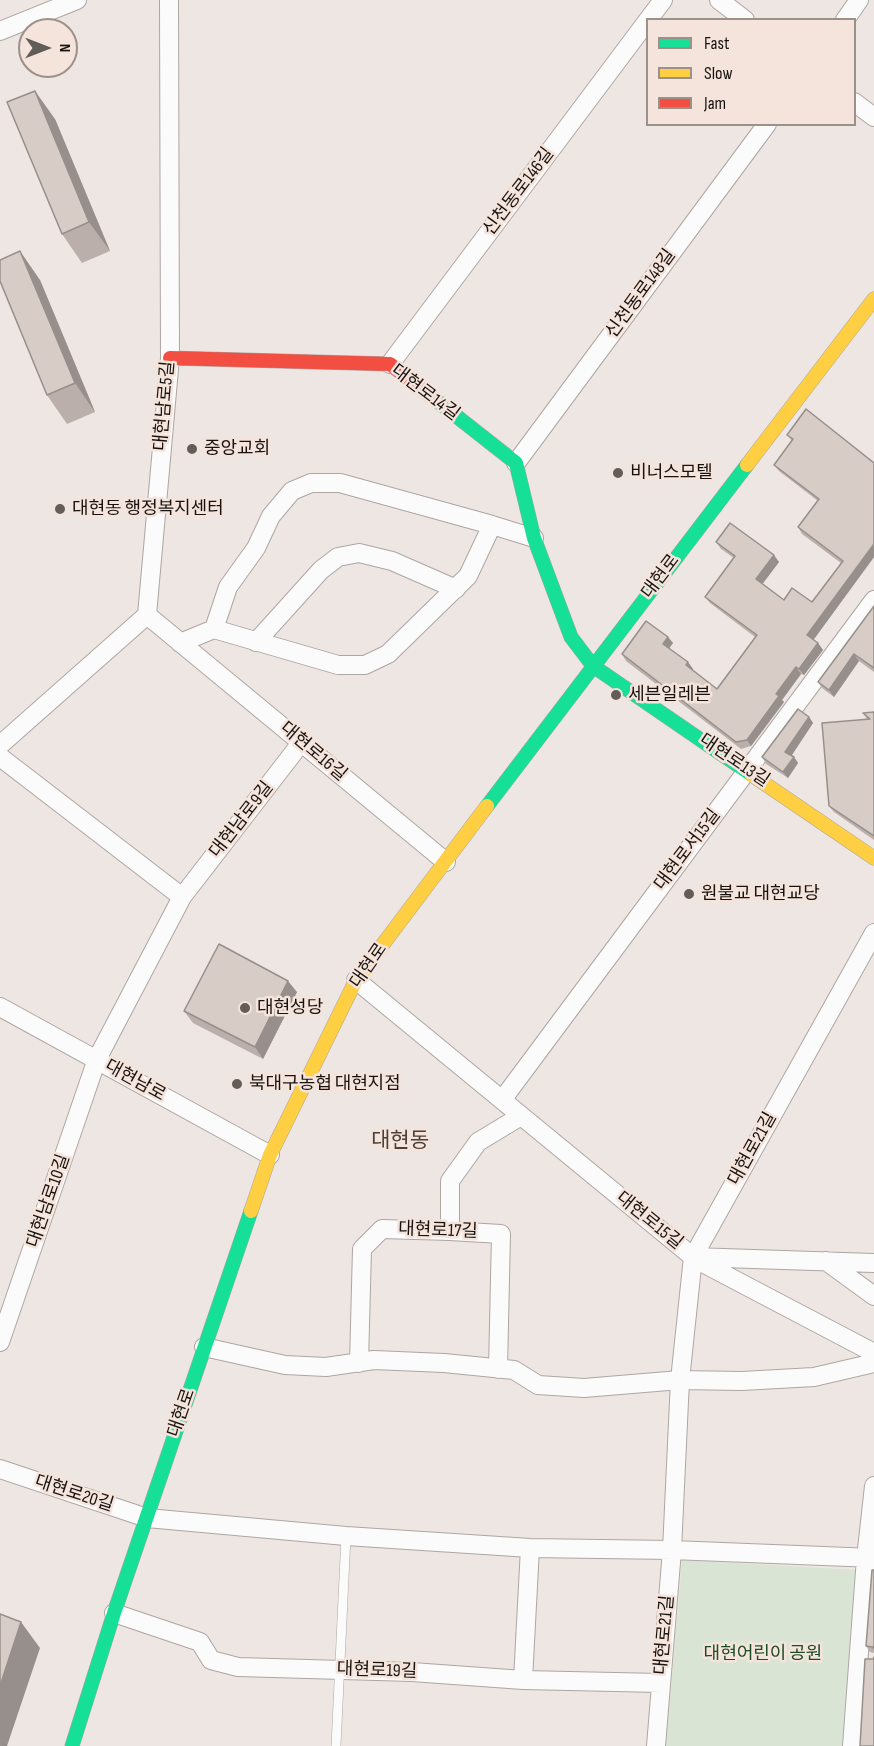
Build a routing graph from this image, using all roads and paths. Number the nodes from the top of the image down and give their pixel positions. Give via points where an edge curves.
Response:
1 (77, 0) edge
2 (169, 0) edge
3 (663, 0) edge
4 (719, 0) edge
5 (859, 0) edge
6 (650, 18) edge
7 (742, 18) edge
8 (846, 18) edge
9 (646, 23) edge
10 (0, 31) edge
11 (856, 103) edge
12 (874, 117) edge
13 (766, 126) edge
14 (874, 299) edge
15 (170, 358) junction
16 (390, 364) junction
17 (516, 463) junction
18 (492, 525) junction
19 (534, 538) junction
20 (456, 589) junction
21 (874, 600) edge
22 (147, 615) junction
23 (214, 629) junction
24 (256, 642) junction
25 (180, 643) junction
26 (593, 666) junction
27 (301, 743) junction
28 (0, 745) edge
29 (0, 758) edge
30 (747, 770) junction
31 (874, 858) edge
32 (446, 862) junction
33 (182, 897) junction
34 (874, 933) edge
35 (356, 980) junction
36 (0, 1007) edge
37 (97, 1059) junction
38 (502, 1100) junction
39 (521, 1116) junction
40 (270, 1155) junction
41 (450, 1231) junction
42 (693, 1257) junction
43 (826, 1261) junction
44 (874, 1263) edge
45 (874, 1296) edge
46 (0, 1342) edge
47 (204, 1347) junction
48 (874, 1353) edge
49 (359, 1362) junction
50 (874, 1363) edge
51 (498, 1369) junction
52 (680, 1380) junction
53 (0, 1469) edge
54 (874, 1486) edge
55 (147, 1518) junction
56 (346, 1536) junction
57 (530, 1548) junction
58 (672, 1550) junction
59 (870, 1558) edge
60 (114, 1613) junction
61 (340, 1670) junction
62 (523, 1680) junction
63 (661, 1683) junction
64 (72, 1746) edge
65 (336, 1746) edge
66 (656, 1746) edge
67 (852, 1746) edge

1 - 10 street
2 - 15 street, 대현남로5길
3 - 6 street, 신천동로146길
4 - 7 street
5 - 8 street
9 - 16 street, 신천동로146길
11 - 12 street
13 - 17 street, 신천동로148길
14 - 26 main road, 대현로
15 - 16 main road, 대현로14길
15 - 22 street, 대현남로5길
16 - 17 main road, 대현로14길
17 - 19 main road
18 - 19 street
18 - 20 street via 468,576
18 - 23 street via 340,483 310,483 292,491 271,516 256,548 228,587
19 - 26 main road via 571,637
20 - 24 street via 388,654 366,665 338,665
20 - 24 street via 392,561 360,553 338,557 321,570
21 - 30 street, 대현로서15길
22 - 25 street, 대현로16길
22 - 28 street
23 - 24 street
23 - 25 street
25 - 27 street, 대현로16길
26 - 30 main road, 대현로13길
26 - 32 main road, 대현로
27 - 32 street, 대현로16길
27 - 33 street, 대현남로9길
29 - 33 street
30 - 31 main road, 대현로13길
30 - 38 street, 대현로서15길
32 - 35 main road, 대현로
33 - 37 street, 대현남로9길
34 - 42 street, 대현로21길
35 - 38 street, 대현로15길
35 - 40 main road, 대현로
36 - 37 street, 대현남로
37 - 40 street, 대현남로
37 - 46 street, 대현남로10길
38 - 39 street, 대현로15길
39 - 41 street via 478,1142 450,1181
39 - 42 street, 대현로15길
40 - 47 main road, 대현로
41 - 49 street, 대현로17길 via 382,1228 362,1249
41 - 51 street, 대현로17길 via 501,1234
42 - 43 street, 대현로15길
42 - 48 street
42 - 52 street, 대현로21길
43 - 44 street, 대현로15길
43 - 45 street
47 - 49 street via 285,1365 326,1367
47 - 55 main road, 대현로
49 - 51 street
50 - 52 street via 814,1377
51 - 52 street via 514,1370 538,1385 584,1388
52 - 58 street, 대현로21길
53 - 55 street, 대현로20길
54 - 59 street
55 - 56 street
55 - 60 main road, 대현로
56 - 57 street
56 - 61 lane
57 - 58 street
57 - 62 street
58 - 59 street
58 - 63 street, 대현로21길
59 - 67 street
60 - 61 street, 대현로19길 via 200,1642 211,1660 238,1667
60 - 64 main road, 대현로
61 - 62 street, 대현로19길
61 - 65 lane
62 - 63 street, 대현로19길
63 - 66 street, 대현로21길

